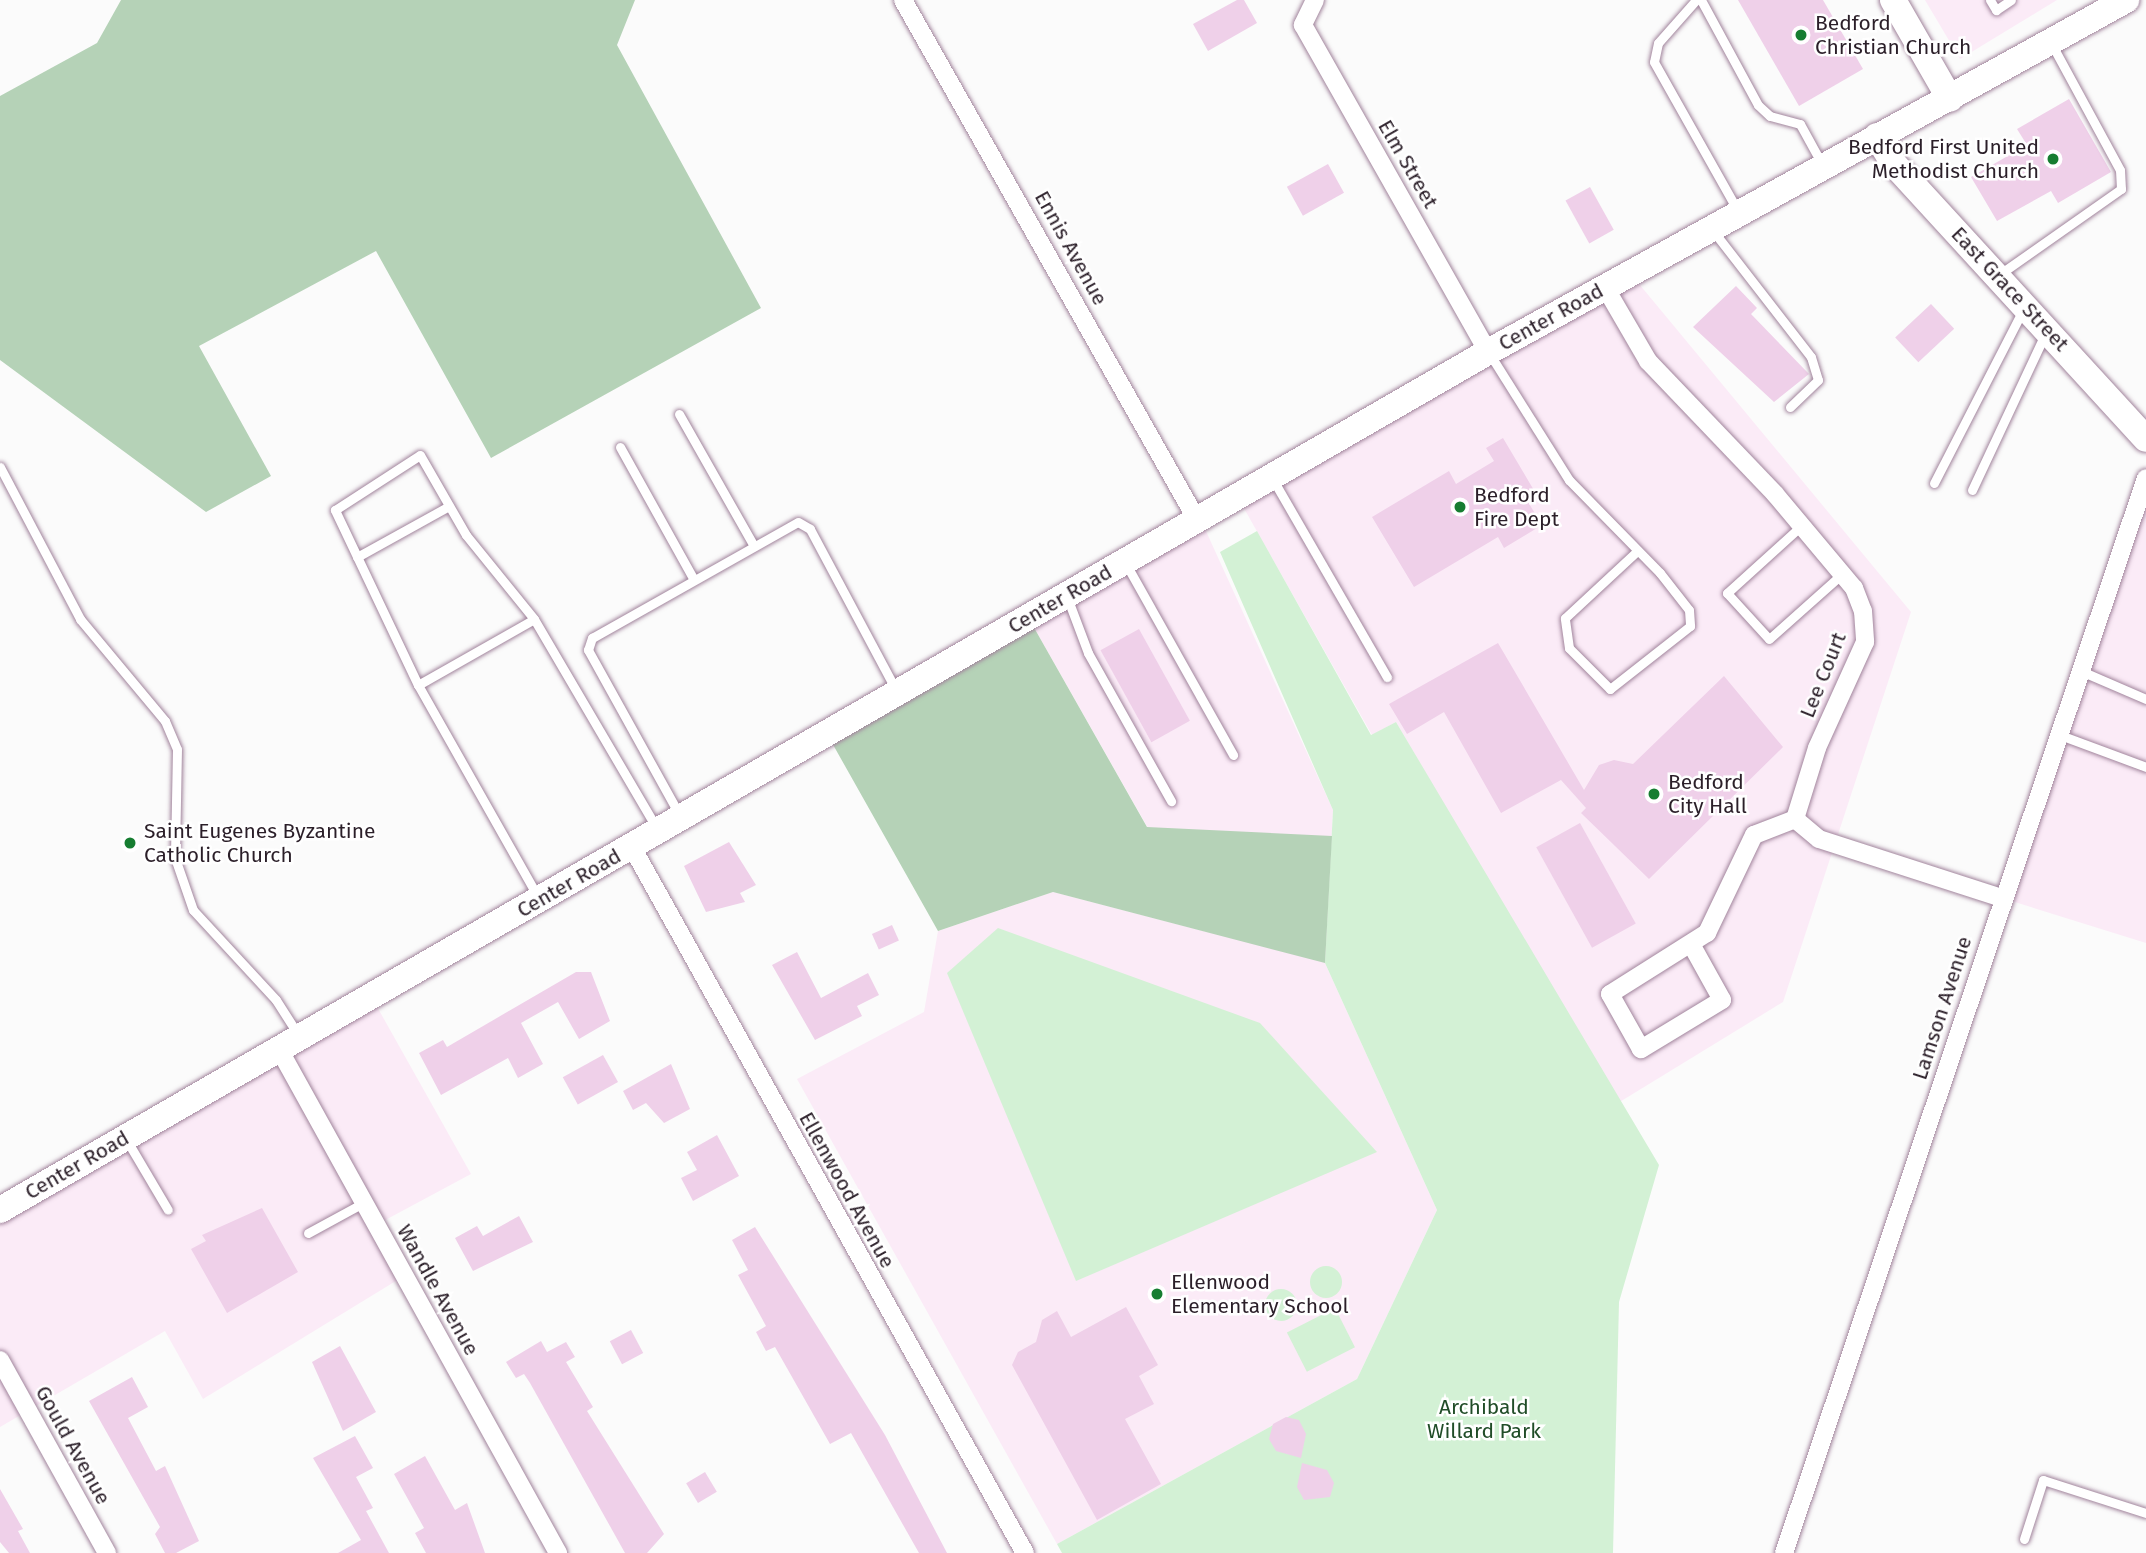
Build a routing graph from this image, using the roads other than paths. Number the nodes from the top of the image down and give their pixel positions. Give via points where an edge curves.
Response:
1 (903, 0) edge
2 (1315, 0) edge
3 (1696, 0) edge
4 (1701, 0) edge
5 (1893, 0) edge
6 (1990, 0) edge
7 (2011, 0) edge
8 (2126, 0) edge
9 (2051, 43) junction
10 (1950, 99) junction
11 (1877, 136) junction
12 (1823, 166) junction
13 (1739, 212) junction
14 (1711, 228) junction
15 (1998, 275) junction
16 (1605, 287) junction
17 (2025, 305) junction
18 (2047, 329) junction
19 (1488, 352) junction
20 (1790, 407) dead end
21 (679, 414) dead end
22 (2146, 439) edge
23 (620, 447) dead end
24 (0, 467) edge
25 (1271, 477) junction
26 (2146, 478) edge
27 (1934, 483) dead end
28 (1972, 490) dead end
29 (449, 506) junction
30 (1197, 520) junction
31 (1801, 526) junction
32 (754, 546) junction
33 (1636, 552) junction
34 (357, 557) junction
35 (1125, 562) junction
36 (1843, 573) junction
37 (694, 580) junction
38 (1067, 595) junction
39 (534, 619) junction
40 (2081, 671) junction
41 (1387, 677) dead end
42 (418, 685) junction
43 (898, 693) junction
44 (2146, 699) edge
45 (2060, 735) junction
46 (1233, 755) dead end
47 (2146, 767) edge
48 (1171, 802) dead end
49 (1795, 819) junction
50 (670, 825) junction
51 (632, 846) junction
52 (2002, 898) junction
53 (540, 900) junction
54 (1691, 944) junction
55 (290, 1043) junction
56 (125, 1138) junction
57 (363, 1203) junction
58 (0, 1210) edge
59 (168, 1210) dead end
60 (308, 1233) dead end
61 (0, 1360) edge
62 (2146, 1513) edge
63 (2024, 1539) dead end
64 (107, 1553) edge
65 (558, 1553) edge
66 (1026, 1553) edge
67 (1784, 1553) edge

1 - 30 street, Ennis Avenue
2 - 19 street, Elm Street via 1303,25
3 - 13 lane via 1658,43 1654,62
4 - 12 lane via 1758,105 1784,122 1800,124
5 - 10 main road
6 - 7 lane via 1996,9
8 - 9 main road, Center Road
9 - 10 main road, Center Road
9 - 15 lane via 2120,170 2121,189
10 - 11 main road, Center Road
11 - 12 main road, Center Road
11 - 15 main road, East Grace Street via 1893,163
12 - 13 main road, Center Road
13 - 14 main road, Center Road
14 - 16 main road, Center Road
14 - 20 lane via 1811,357 1818,380
15 - 17 main road, East Grace Street
16 - 19 main road, Center Road
16 - 31 street, Lee Court via 1648,361
17 - 18 main road, East Grace Street
17 - 27 lane
18 - 22 main road, East Grace Street
18 - 28 lane
19 - 25 main road, Center Road
19 - 33 lane via 1544,447
21 - 32 lane
23 - 37 lane
24 - 55 lane via 80,619 165,721 177,749 175,858 193,910 276,1000
25 - 30 main road, Center Road
25 - 41 lane
26 - 40 street, Lamson Avenue
29 - 34 lane
29 - 34 lane via 420,455 337,506
29 - 39 lane via 484,561
30 - 35 main road, Center Road
31 - 36 street, Lee Court
31 - 36 lane via 1727,593 1769,639
32 - 37 lane
32 - 43 lane via 798,522 810,529
33 - 33 lane via 1565,618 1569,648 1610,689 1690,626 1689,610
34 - 42 lane
35 - 38 main road, Center Road
35 - 46 lane
36 - 49 street, Lee Court via 1863,611 1865,642 1817,748
37 - 50 lane via 592,638 588,650
38 - 43 main road, Center Road
38 - 48 lane via 1088,653
39 - 42 lane
39 - 50 lane
40 - 44 lane
40 - 45 street, Lamson Avenue
42 - 53 lane
43 - 50 main road, Center Road
45 - 47 lane
45 - 52 street, Lamson Avenue
49 - 52 street via 1819,839
49 - 54 street via 1754,835 1707,933
50 - 51 main road, Center Road
51 - 53 main road, Center Road
51 - 66 street, Ellenwood Avenue
52 - 67 street, Lamson Avenue
53 - 55 main road, Center Road
54 - 54 street via 1610,994 1640,1049 1722,1000
55 - 56 main road, Center Road
55 - 57 street, Wandle Avenue
56 - 58 main road, Center Road
56 - 59 lane
57 - 60 lane
57 - 65 street, Wandle Avenue
61 - 64 street, Gould Avenue
62 - 63 lane via 2043,1480

